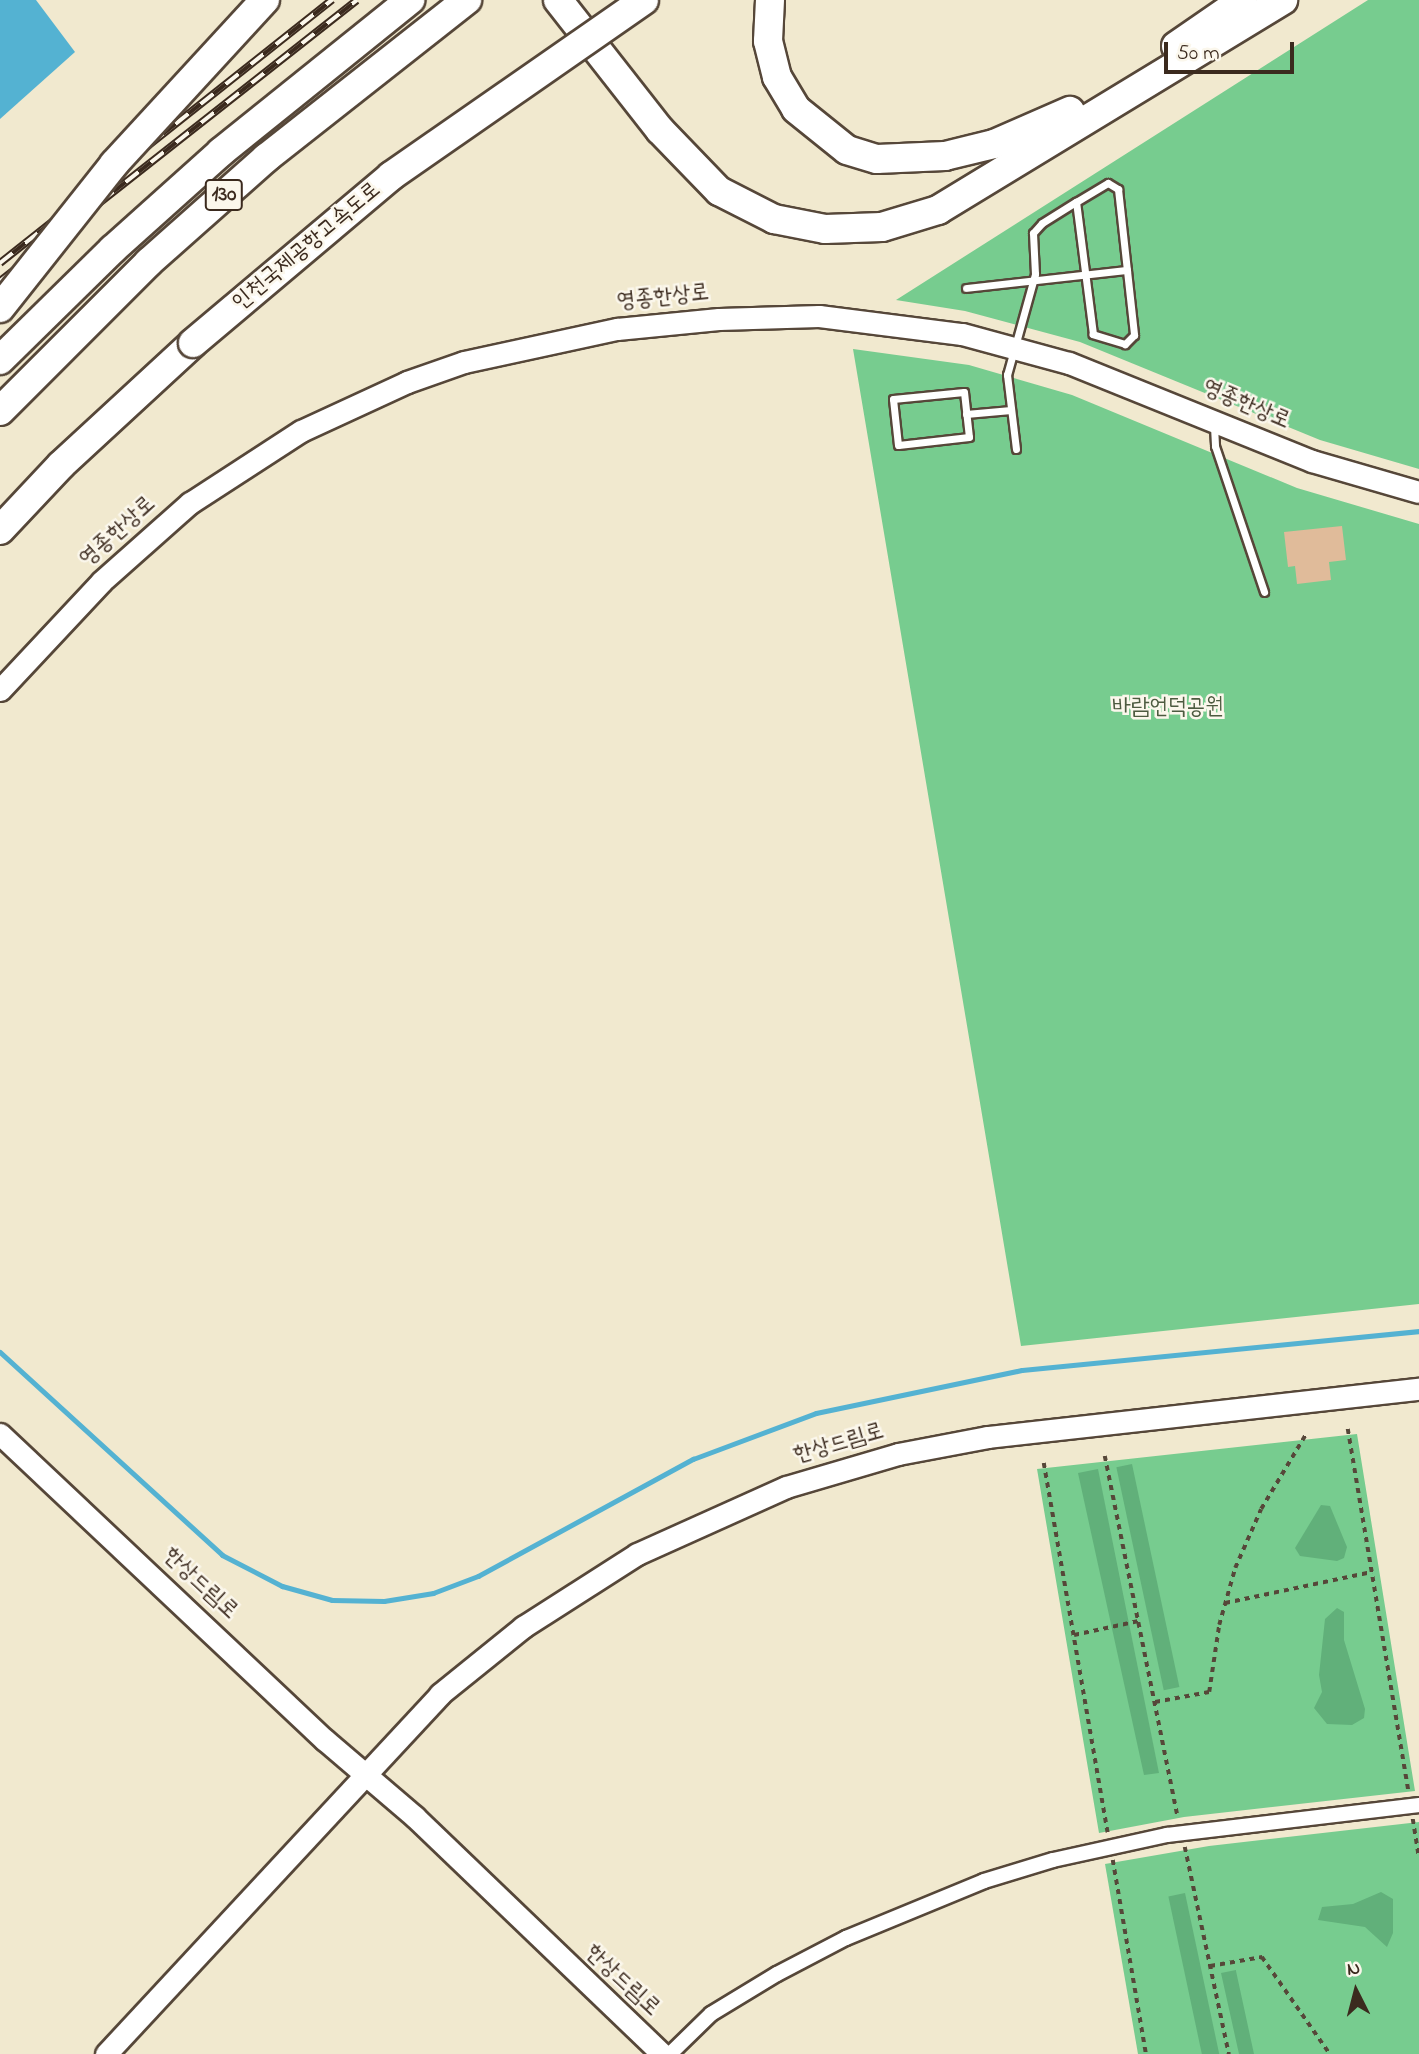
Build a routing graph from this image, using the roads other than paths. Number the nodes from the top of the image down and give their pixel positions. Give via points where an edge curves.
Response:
1 (265, 0) edge
2 (410, 0) edge
3 (467, 0) edge
4 (558, 0) edge
5 (644, 0) edge
6 (1243, 0) edge
7 (1283, 0) edge
8 (769, 6) edge
9 (1076, 202) junction
10 (1127, 270) junction
11 (1085, 275) junction
12 (1034, 280) junction
13 (966, 288) dead end
14 (0, 308) edge
15 (1014, 347) junction
16 (0, 360) edge
17 (1011, 410) junction
18 (0, 411) edge
19 (966, 414) junction
20 (1213, 420) junction
21 (1016, 449) dead end
22 (1419, 492) edge
23 (0, 530) edge
24 (1264, 592) dead end
25 (0, 690) edge
26 (1419, 1389) edge
27 (0, 1434) edge
28 (364, 1773) junction
29 (1414, 1800) edge
30 (106, 2054) edge
31 (662, 2054) edge
32 (670, 2054) edge

1 - 14 highway, bridge via 114,164
2 - 16 highway, 130 via 221,152
3 - 18 highway, 130 via 227,193 139,271
4 - 7 highway via 660,130 719,191 774,219 825,229 882,227 938,210
5 - 23 highway, 인천국제공항고속도로, bridge via 391,176 193,343 61,465
6 - 8 highway via 1145,67 1047,124 977,150 912,160 877,159 846,150 796,109 777,77 768,41
9 - 10 lane via 1108,183 1118,189
9 - 11 lane
9 - 12 lane via 1033,233
10 - 11 lane
10 - 11 lane via 1134,335 1125,344 1093,334
11 - 12 lane
12 - 13 lane
12 - 15 lane
15 - 17 lane via 1007,375
15 - 20 street, 영종한상로 via 1069,363
15 - 25 street, 영종한상로 via 888,321 766,316 617,329 464,362 407,382 301,431 201,495 102,581
17 - 19 lane
17 - 21 lane
19 - 19 lane via 964,392 893,399 898,445 969,438
20 - 22 street, 영종한상로 via 1345,473
20 - 24 lane via 1215,446
26 - 28 street, 한상드림로 via 988,1437 898,1454 786,1487 707,1519 576,1590 440,1694
27 - 28 street, 한상드림로
28 - 30 street, 한상드림로
28 - 31 street, 한상드림로
29 - 32 street via 1167,1835 1053,1860 984,1881 846,1938 778,1974 711,2014

